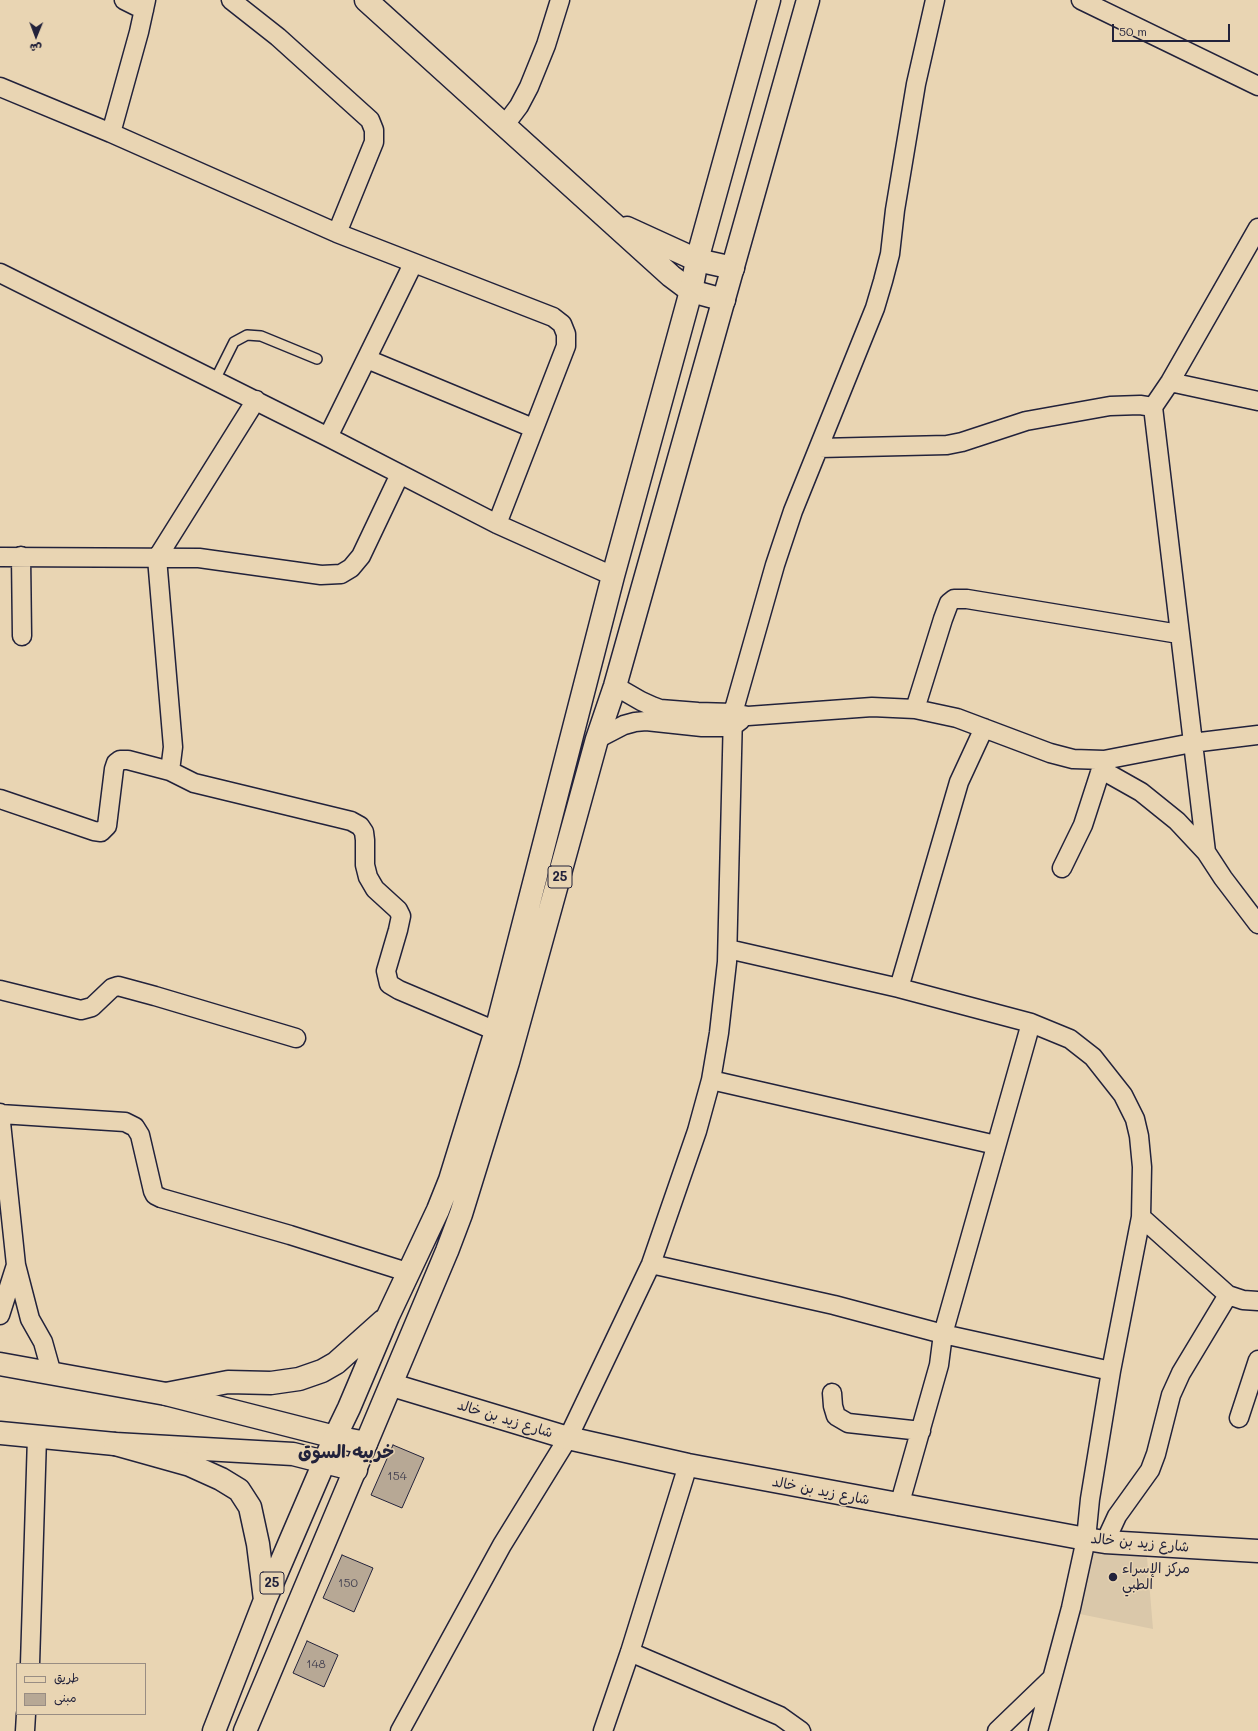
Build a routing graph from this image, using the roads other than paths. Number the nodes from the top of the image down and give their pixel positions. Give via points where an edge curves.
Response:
1 (124, 0) edge
2 (231, 0) edge
3 (366, 0) edge
4 (560, 0) edge
5 (769, 0) edge
6 (808, 0) edge
7 (936, 0) edge
8 (1081, 0) edge
9 (145, 5) edge
10 (1258, 86) edge
11 (0, 87) edge
12 (504, 126) junction
13 (111, 133) junction
14 (606, 218) junction
15 (1258, 228) edge
16 (337, 233) junction
17 (696, 260) junction
18 (413, 264) junction
19 (733, 268) junction
20 (0, 273) edge
21 (691, 291) junction
22 (724, 300) junction
23 (317, 359) dead end
24 (367, 359) junction
25 (215, 380) junction
26 (1170, 382) junction
27 (256, 400) junction
28 (1258, 402) edge
29 (1153, 407) junction
30 (533, 428) junction
31 (328, 436) junction
32 (819, 448) junction
33 (400, 474) junction
34 (497, 524) junction
35 (21, 556) junction
36 (0, 557) edge
37 (157, 558) junction
38 (613, 576) junction
39 (1179, 634) junction
40 (22, 636) dead end
41 (615, 686) junction
42 (915, 709) junction
43 (738, 718) junction
44 (984, 728) junction
45 (1258, 735) edge
46 (597, 739) junction
47 (1192, 743) junction
48 (1103, 765) junction
49 (170, 771) junction
50 (0, 799) edge
51 (1206, 852) junction
52 (1062, 868) dead end
53 (1258, 924) edge
54 (728, 949) junction
55 (899, 988) junction
56 (0, 990) edge
57 (1032, 1023) junction
58 (496, 1031) junction
59 (296, 1038) dead end
60 (711, 1080) junction
61 (0, 1114) edge
62 (996, 1146) junction
63 (1140, 1217) junction
64 (651, 1264) junction
65 (16, 1265) junction
66 (408, 1272) junction
67 (1228, 1295) junction
68 (1258, 1301) edge
69 (0, 1315) edge
70 (388, 1316) junction
71 (943, 1334) junction
72 (1258, 1360) edge
73 (0, 1364) edge
74 (1111, 1371) junction
75 (52, 1374) junction
76 (392, 1385) junction
77 (832, 1392) dead end
78 (166, 1394) junction
79 (1239, 1418) dead end
80 (921, 1431) junction
81 (0, 1433) edge
82 (37, 1437) junction
83 (335, 1437) junction
84 (568, 1438) junction
85 (366, 1443) junction
86 (115, 1444) junction
87 (324, 1462) junction
88 (688, 1465) junction
89 (356, 1470) junction
90 (899, 1506) junction
91 (1095, 1541) junction
92 (1258, 1551) edge
93 (265, 1600) junction
94 (630, 1652) junction
95 (30, 1663) edge
96 (1051, 1679) junction
97 (26, 1715) edge
98 (25, 1731) edge
99 (214, 1731) edge
100 (245, 1731) edge
101 (400, 1731) edge
102 (603, 1731) edge
103 (801, 1731) edge
104 (997, 1731) edge
105 (1038, 1731) edge

1 - 9 street
2 - 16 street via 284,42 370,120 374,130 372,147
3 - 12 main road
4 - 12 street via 546,45 528,87 519,106
5 - 17 main road, 25
6 - 19 main road, 25
7 - 32 street via 916,84 884,281
8 - 10 street
9 - 13 street
11 - 13 street
12 - 14 main road
13 - 16 street
14 - 17 main road
14 - 21 main road
15 - 26 street
16 - 18 street
17 - 19 main road
17 - 21 main road, 25
18 - 24 street
18 - 30 street via 553,317 562,324 566,334 566,346
19 - 22 main road, 25
20 - 25 street
21 - 22 main road
21 - 38 main road, 25
22 - 41 main road, 25
23 - 25 lane via 261,336 247,335 234,342
24 - 30 street
24 - 31 street
25 - 27 street
26 - 28 street
26 - 29 street
27 - 31 street
27 - 37 street
29 - 32 street via 1110,406 1026,421 947,445
29 - 39 street
30 - 34 street
31 - 33 street
32 - 43 street via 793,511 775,565
33 - 34 street
33 - 37 street via 360,556 351,568 341,574 321,575 199,558
34 - 38 street
35 - 36 street
35 - 37 street
35 - 40 street
37 - 49 street via 173,747
38 - 58 main road, 25
39 - 42 street via 954,599 949,603 943,619
39 - 47 street
41 - 43 street via 660,709
41 - 46 main road, 25
42 - 43 street via 872,707
42 - 44 street via 958,718
43 - 46 street via 702,727 635,722
43 - 54 street
44 - 48 street via 1062,757
44 - 55 street via 960,782
45 - 47 street
46 - 76 main road, 25 via 508,1062 461,1214
47 - 48 street
47 - 51 street
48 - 51 street via 1161,806
48 - 52 street via 1083,824
49 - 50 street via 137,761 120,760 116,763 107,826 101,832
49 - 58 street via 194,783 350,821 360,826 364,832 365,866 368,877 375,889 398,910 401,916 386,971 389,984
51 - 53 street
54 - 55 street
54 - 60 street via 720,1033
55 - 57 street
56 - 59 street via 81,1010 92,1007 112,988 118,986
57 - 62 street
57 - 63 street via 1070,1039 1094,1057 1124,1095 1135,1119 1139,1136 1142,1167
58 - 66 main road, 25 via 450,1180
60 - 62 street
60 - 64 street via 697,1131
61 - 65 street
61 - 66 street via 125,1122 135,1126 140,1135 155,1195
62 - 71 street
63 - 67 street
63 - 74 street
64 - 71 street via 834,1305
64 - 84 street
65 - 69 street
65 - 75 street via 30,1318 43,1342
66 - 70 main road, 25
67 - 68 street
67 - 91 street via 1181,1373 1171,1395 1150,1470 1117,1516
70 - 78 main road via 336,1363 322,1371 299,1379 271,1383 228,1382
70 - 83 main road, 25
71 - 74 street
71 - 80 street via 940,1365
72 - 79 street
73 - 75 main road
74 - 91 street via 1090,1499
75 - 78 main road
76 - 84 main road, شارع زيد بن خالد
76 - 85 main road, 25
77 - 80 street via 836,1416 848,1423
78 - 83 main road
80 - 90 street
81 - 82 main road
82 - 86 main road
82 - 95 street
83 - 85 main road
83 - 87 main road, 25
84 - 88 main road, شارع زيد بن خالد
84 - 101 street via 502,1545
85 - 89 main road, 25
86 - 87 main road via 292,1454
86 - 93 main road via 190,1465 221,1478 239,1490 250,1507 258,1544
87 - 89 main road
87 - 93 main road, 25
88 - 90 main road, شارع زيد بن خالد
88 - 94 street
89 - 100 main road, 25
90 - 91 main road, شارع زيد بن خالد
91 - 92 main road, شارع زيد بن خالد
91 - 96 street via 1071,1608
93 - 99 main road, 25
94 - 102 street
94 - 103 street via 780,1716
96 - 104 street
96 - 105 street
97 - 98 street

